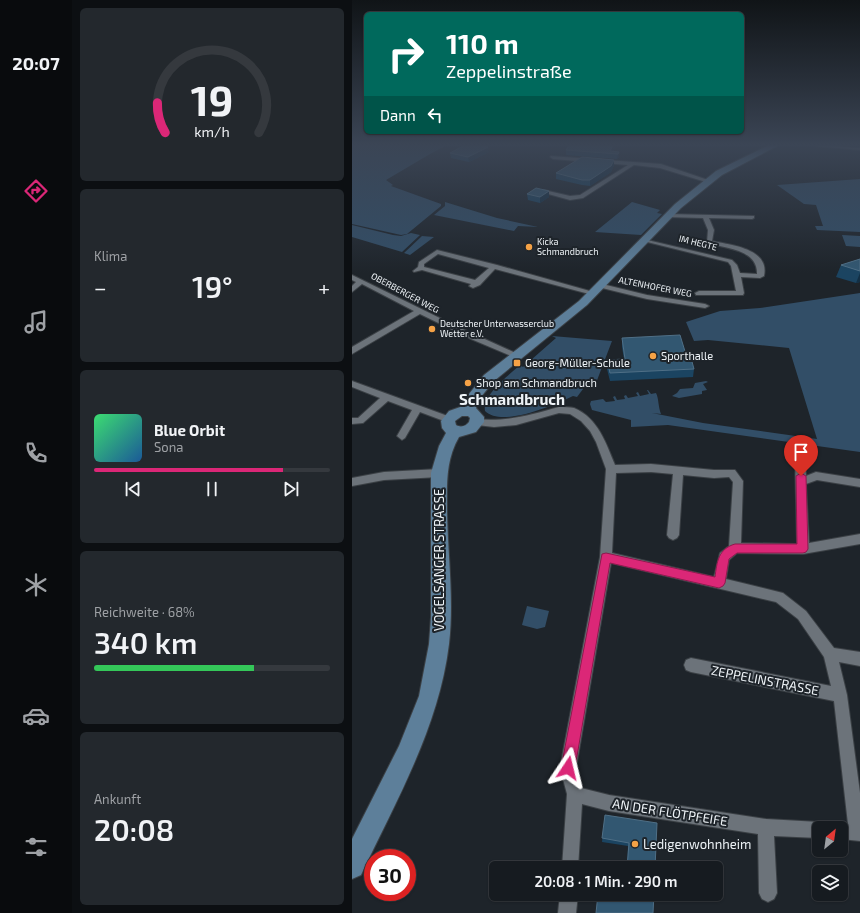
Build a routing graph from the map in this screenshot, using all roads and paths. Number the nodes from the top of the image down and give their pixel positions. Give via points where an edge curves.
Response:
1 (596, 188) edge
2 (700, 188) edge
3 (544, 192) edge
4 (668, 216) junction
5 (705, 217) junction
6 (752, 217) dead end
7 (645, 240) junction
8 (495, 266) junction
9 (737, 275) junction
10 (352, 277) edge
11 (361, 281) junction
12 (597, 289) junction
13 (352, 290) edge
14 (699, 293) dead end
15 (705, 306) dead end
16 (420, 311) junction
17 (352, 351) edge
18 (516, 355) junction
19 (352, 384) edge
20 (387, 397) junction
21 (417, 409) junction
22 (468, 411) junction
23 (352, 421) edge
24 (477, 422) junction
25 (452, 425) junction
26 (402, 436) dead end
27 (800, 457) dead end
28 (611, 469) junction
29 (678, 470) junction
30 (439, 474) junction
31 (352, 482) edge
32 (801, 482) junction
33 (860, 483) edge
34 (673, 535) dead end
35 (860, 539) edge
36 (735, 548) junction
37 (803, 549) junction
38 (606, 557) junction
39 (719, 583) junction
40 (830, 654) junction
41 (860, 659) edge
42 (691, 665) dead end
43 (840, 694) junction
44 (574, 794) junction
45 (766, 827) junction
46 (812, 830) edge
47 (853, 832) edge
48 (570, 861) edge
49 (352, 866) edge
50 (768, 893) dead end
51 (569, 901) edge
52 (568, 913) edge

1 - 3 street via 581,197 570,198
2 - 4 street
4 - 5 street, IM HEGTE
4 - 7 street
5 - 6 street, IM HEGTE
5 - 9 street, IM HEGTE via 711,230 709,242 744,251 758,260 760,276
7 - 9 street, IM HEGTE via 730,261
7 - 12 street
8 - 8 street via 475,284 419,270 421,263 437,252
8 - 12 street
9 - 14 street via 740,293
10 - 11 street, OBERBERGER WEG
11 - 13 street
11 - 16 street, OBERBERGER WEG
12 - 15 street, ALTENHOFER WEG
12 - 18 street via 574,311
16 - 17 street
16 - 18 street, OBERBERGER WEG via 447,326
18 - 22 street via 483,384 474,396
19 - 20 street
20 - 21 street
20 - 23 street via 360,421
21 - 25 street via 444,418
21 - 26 street
22 - 24 street via 475,414
22 - 25 street via 458,412
24 - 25 street via 471,429 462,432
24 - 28 street via 504,423 558,410 572,411 594,429
25 - 30 street, VOGELSANGER STRASSE
27 - 32 street
28 - 29 street
28 - 38 street
29 - 34 street
29 - 36 street via 731,473 738,481
30 - 31 street via 384,476
30 - 49 street, VOGELSANGER STRASSE via 442,617 429,696 407,754
32 - 33 street via 816,476
32 - 37 street
35 - 37 street
36 - 37 street
36 - 39 street via 724,557
38 - 39 street, ZEPPELINSTRASSE
38 - 44 street via 568,768
39 - 40 street, ZEPPELINSTRASSE via 779,597 802,615
40 - 41 street
40 - 43 street, ZEPPELINSTRASSE
42 - 43 street, ZEPPELINSTRASSE
43 - 47 street, ZEPPELINSTRASSE
44 - 45 street, AN DER FLÖTPFEIFE via 609,803
44 - 48 street
45 - 46 street, AN DER FLÖTPFEIFE
45 - 50 street
51 - 52 street

